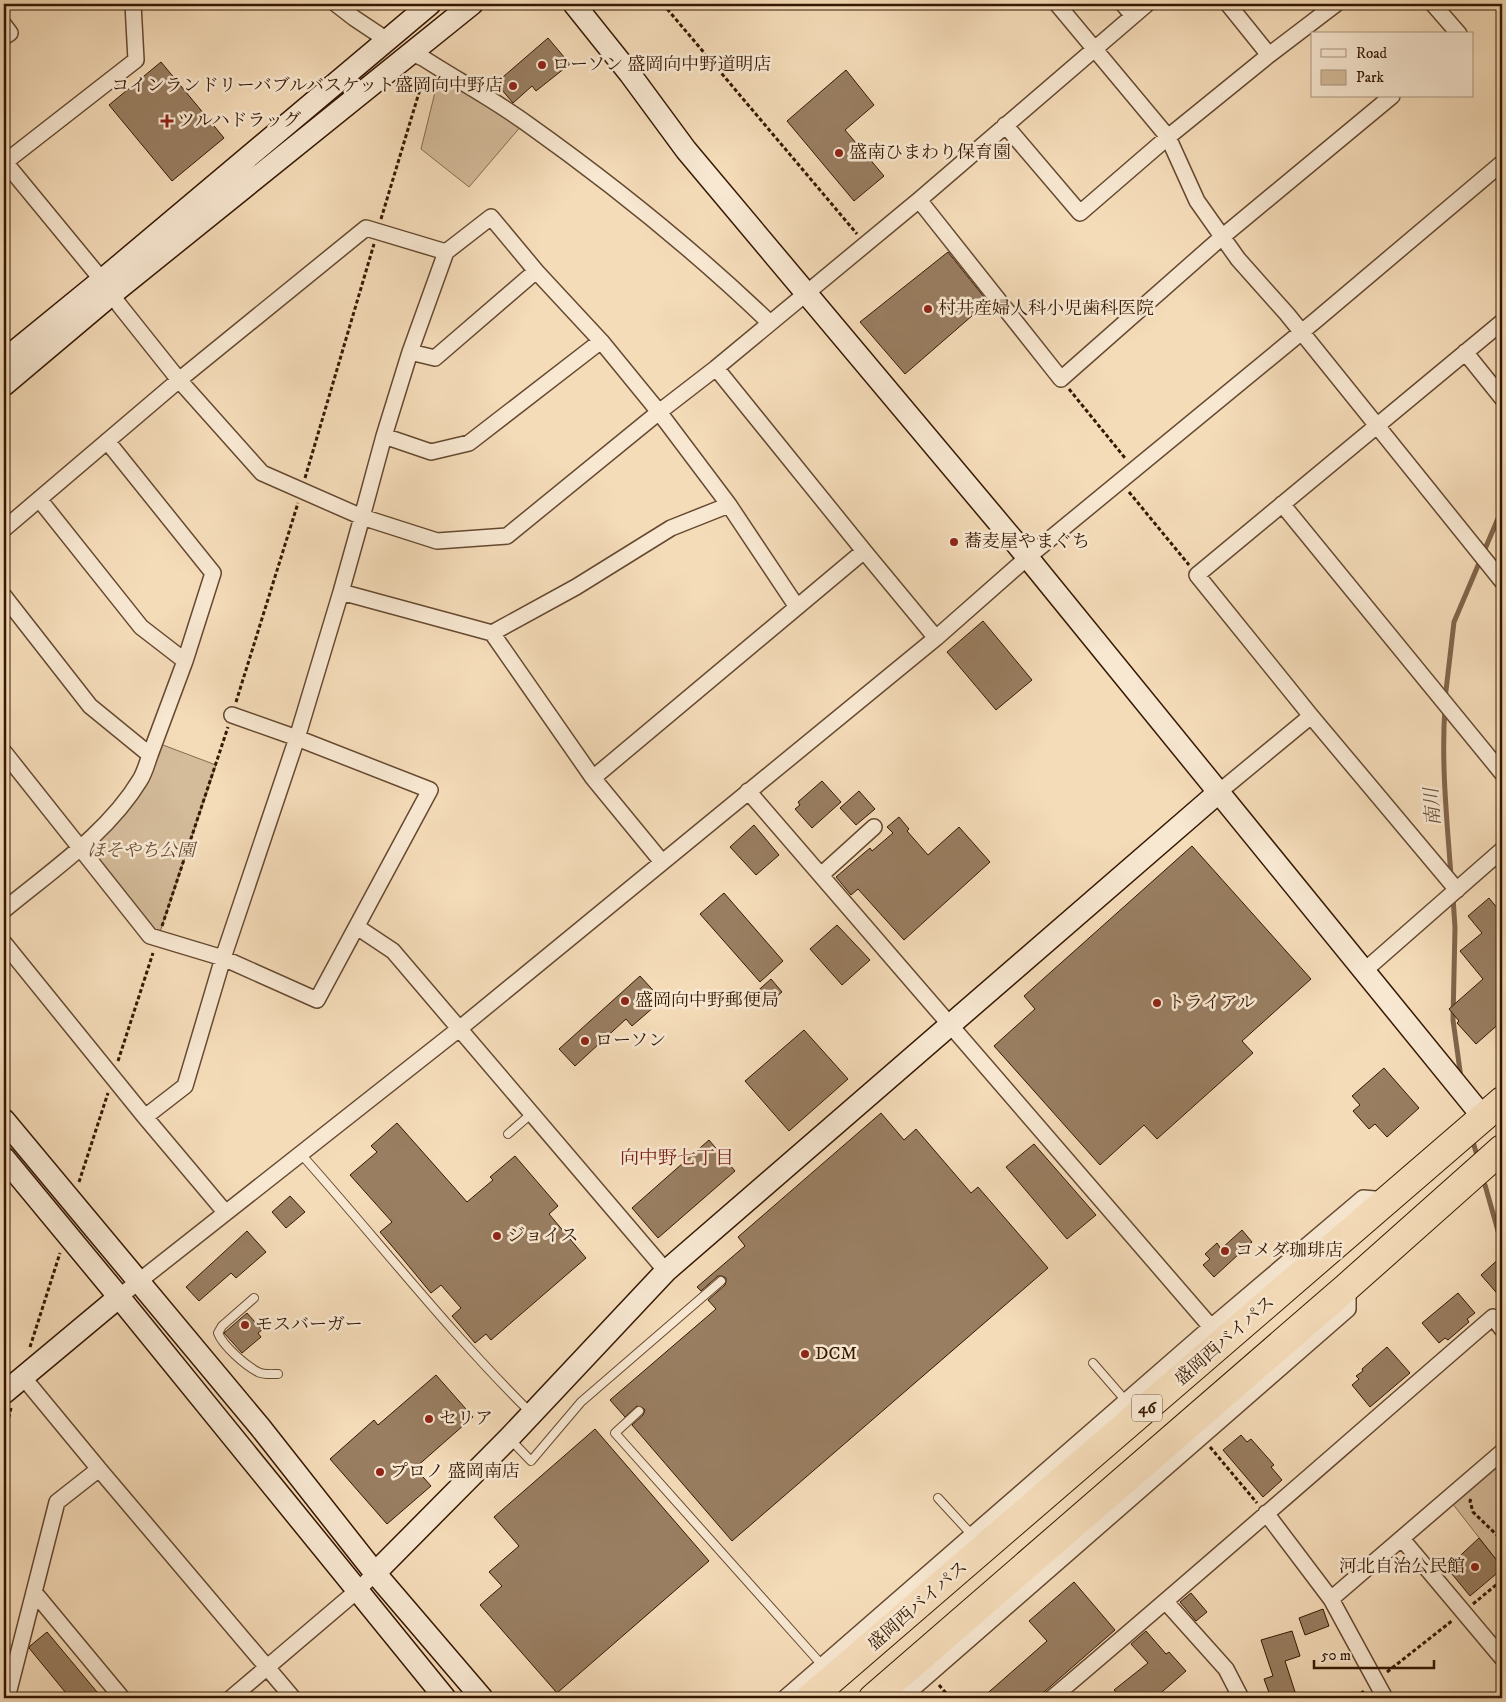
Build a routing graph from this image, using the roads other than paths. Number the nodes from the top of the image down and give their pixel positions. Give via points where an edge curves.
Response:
1 (132, 4) edge
2 (336, 4) edge
3 (430, 4) edge
4 (472, 4) edge
5 (574, 4) edge
6 (1057, 4) edge
7 (1148, 4) edge
8 (1228, 4) edge
9 (1336, 4) edge
10 (1433, 4) edge
11 (1128, 10) edge
12 (4, 25) edge
13 (1457, 32) edge
14 (4, 37) edge
15 (388, 40) junction
16 (1094, 49) junction
17 (411, 54) junction
18 (1269, 55) junction
19 (1390, 98) edge
20 (1005, 126) junction
21 (1168, 137) junction
22 (4, 162) edge
23 (1502, 163) edge
24 (919, 200) junction
25 (1222, 238) junction
26 (446, 252) junction
27 (536, 270) junction
28 (107, 287) junction
29 (806, 293) junction
30 (1502, 322) edge
31 (770, 323) junction
32 (1301, 332) junction
33 (601, 341) junction
34 (410, 352) junction
35 (1465, 352) junction
36 (4, 360) edge
37 (716, 368) junction
38 (179, 380) junction
39 (4, 385) edge
40 (1502, 398) edge
41 (659, 412) junction
42 (1376, 425) junction
43 (384, 436) junction
44 (107, 441) junction
45 (39, 499) junction
46 (1282, 504) junction
47 (729, 505) junction
48 (362, 518) junction
49 (4, 529) edge
50 (864, 551) junction
51 (1028, 557) junction
52 (1502, 581) edge
53 (341, 592) junction
54 (4, 596) edge
55 (797, 607) junction
56 (492, 633) junction
57 (936, 638) junction
58 (184, 661) junction
59 (232, 715) dead end
60 (1311, 716) junction
61 (296, 738) junction
62 (4, 752) edge
63 (150, 755) junction
64 (1502, 773) edge
65 (593, 778) junction
66 (748, 791) junction
67 (1219, 792) junction
68 (874, 828) dead end
69 (79, 848) junction
70 (1502, 850) edge
71 (662, 862) junction
72 (821, 875) junction
73 (1458, 890) junction
74 (4, 910) edge
75 (357, 926) junction
76 (4, 943) edge
77 (222, 958) junction
78 (1364, 971) junction
79 (952, 1025) junction
80 (459, 1029) junction
81 (1486, 1108) edge
82 (531, 1114) junction
83 (146, 1117) junction
84 (4, 1120) edge
85 (508, 1134) dead end
86 (1502, 1149) edge
87 (300, 1153) junction
88 (4, 1158) edge
89 (1388, 1200) junction
90 (225, 1212) junction
91 (666, 1271) junction
92 (139, 1281) junction
93 (721, 1281) dead end
94 (1348, 1286) junction
95 (119, 1297) junction
96 (254, 1298) dead end
97 (1211, 1327) junction
98 (1502, 1329) edge
99 (1093, 1363) dead end
100 (278, 1374) dead end
101 (23, 1377) junction
102 (8, 1399) edge
103 (1126, 1400) junction
104 (639, 1411) dead end
105 (532, 1414) junction
106 (509, 1438) junction
107 (1502, 1452) edge
108 (99, 1469) junction
109 (938, 1498) dead end
110 (1266, 1513) junction
111 (972, 1535) junction
112 (1402, 1539) junction
113 (375, 1573) junction
114 (358, 1590) junction
115 (34, 1592) junction
116 (1331, 1599) junction
117 (1166, 1602) junction
118 (1502, 1658) edge
119 (822, 1665) junction
120 (267, 1668) junction
121 (7, 1698) edge
122 (122, 1698) edge
123 (231, 1698) edge
124 (293, 1698) edge
125 (445, 1698) edge
126 (482, 1698) edge
127 (785, 1698) edge
128 (810, 1698) edge
129 (873, 1698) edge
130 (902, 1698) edge
131 (1052, 1698) edge
132 (1240, 1698) edge
133 (1385, 1698) edge

1 - 22 street via 136,60
2 - 15 street
3 - 15 street
4 - 17 street
5 - 29 street via 686,150
6 - 16 street
7 - 11 street
8 - 18 street
9 - 18 street
10 - 13 street
11 - 16 street
12 - 14 street via 10,33
15 - 28 street
16 - 20 street
16 - 21 street
17 - 28 street
17 - 31 street via 423,58 525,122 666,228
18 - 21 street
19 - 25 street
20 - 21 street via 1080,214
20 - 24 street
21 - 25 street via 1197,201
22 - 28 street
23 - 32 street
24 - 25 street via 1061,379
24 - 29 street
25 - 32 street
26 - 27 street via 491,217
26 - 34 street
26 - 38 street via 366,228
27 - 33 street
27 - 34 street via 435,358
28 - 36 street
28 - 38 street
28 - 39 street
29 - 31 street
29 - 51 street
30 - 35 street
31 - 37 street
32 - 42 street
32 - 51 street
33 - 41 street
33 - 43 street via 469,443 431,452
34 - 43 street
35 - 40 street
35 - 42 street
37 - 41 street
37 - 50 street
38 - 44 street
38 - 48 street via 262,473
41 - 47 street
41 - 48 street via 507,536 437,541
42 - 46 street
42 - 52 street
43 - 48 street
44 - 45 street
44 - 58 street via 213,572
45 - 49 street
45 - 58 street via 141,626
46 - 60 street via 1197,575
46 - 64 street
47 - 55 street
47 - 56 street via 671,528 576,587
48 - 53 street
50 - 55 street
50 - 57 street
51 - 57 street
51 - 67 street
53 - 56 street
53 - 61 street
54 - 63 street via 90,706
55 - 65 street
56 - 65 street
57 - 66 street
58 - 63 street
59 - 61 street
60 - 67 street
60 - 73 street
61 - 75 street via 430,790
61 - 77 street
62 - 69 street
63 - 69 street via 141,778 119,810
65 - 71 street
66 - 71 street
66 - 72 street
67 - 78 street
67 - 79 street
68 - 72 street
69 - 74 street
69 - 77 street via 150,936
70 - 73 street
71 - 80 street
72 - 79 street
73 - 78 street
75 - 77 street via 317,1000
75 - 80 street via 394,951
76 - 83 street
77 - 83 street via 185,1086
78 - 81 street via 1457,1085
79 - 91 street
79 - 97 street
80 - 82 street
80 - 87 street
81 - 89 highway, 盛岡西バイパス / 46
82 - 85 lane
82 - 91 street
83 - 90 street
84 - 92 street
86 - 94 highway, 46
87 - 90 street
87 - 105 lane via 421,1294
88 - 95 street
89 - 97 street via 1363,1198
89 - 128 highway, 盛岡西バイパス / 46
90 - 92 street
91 - 105 street
92 - 95 street
92 - 113 street
93 - 106 lane via 581,1402 530,1461
94 - 129 highway, 46
94 - 130 street via 1348,1309
95 - 101 street
95 - 114 street
96 - 100 lane via 218,1333 233,1353 259,1373
97 - 103 street
98 - 110 street via 1493,1318
99 - 103 lane
101 - 102 street
101 - 108 street
103 - 111 street
104 - 119 lane via 615,1433
105 - 106 street
106 - 113 street
107 - 112 street
108 - 115 street via 57,1502
108 - 120 street
109 - 111 lane
110 - 116 street
110 - 117 street
111 - 119 street
112 - 116 street
112 - 118 street
113 - 114 street
113 - 126 street
114 - 120 street
114 - 125 street
115 - 121 street
115 - 122 street
116 - 133 street
117 - 131 street
117 - 132 street via 1226,1669
119 - 127 street
120 - 123 street
120 - 124 street

